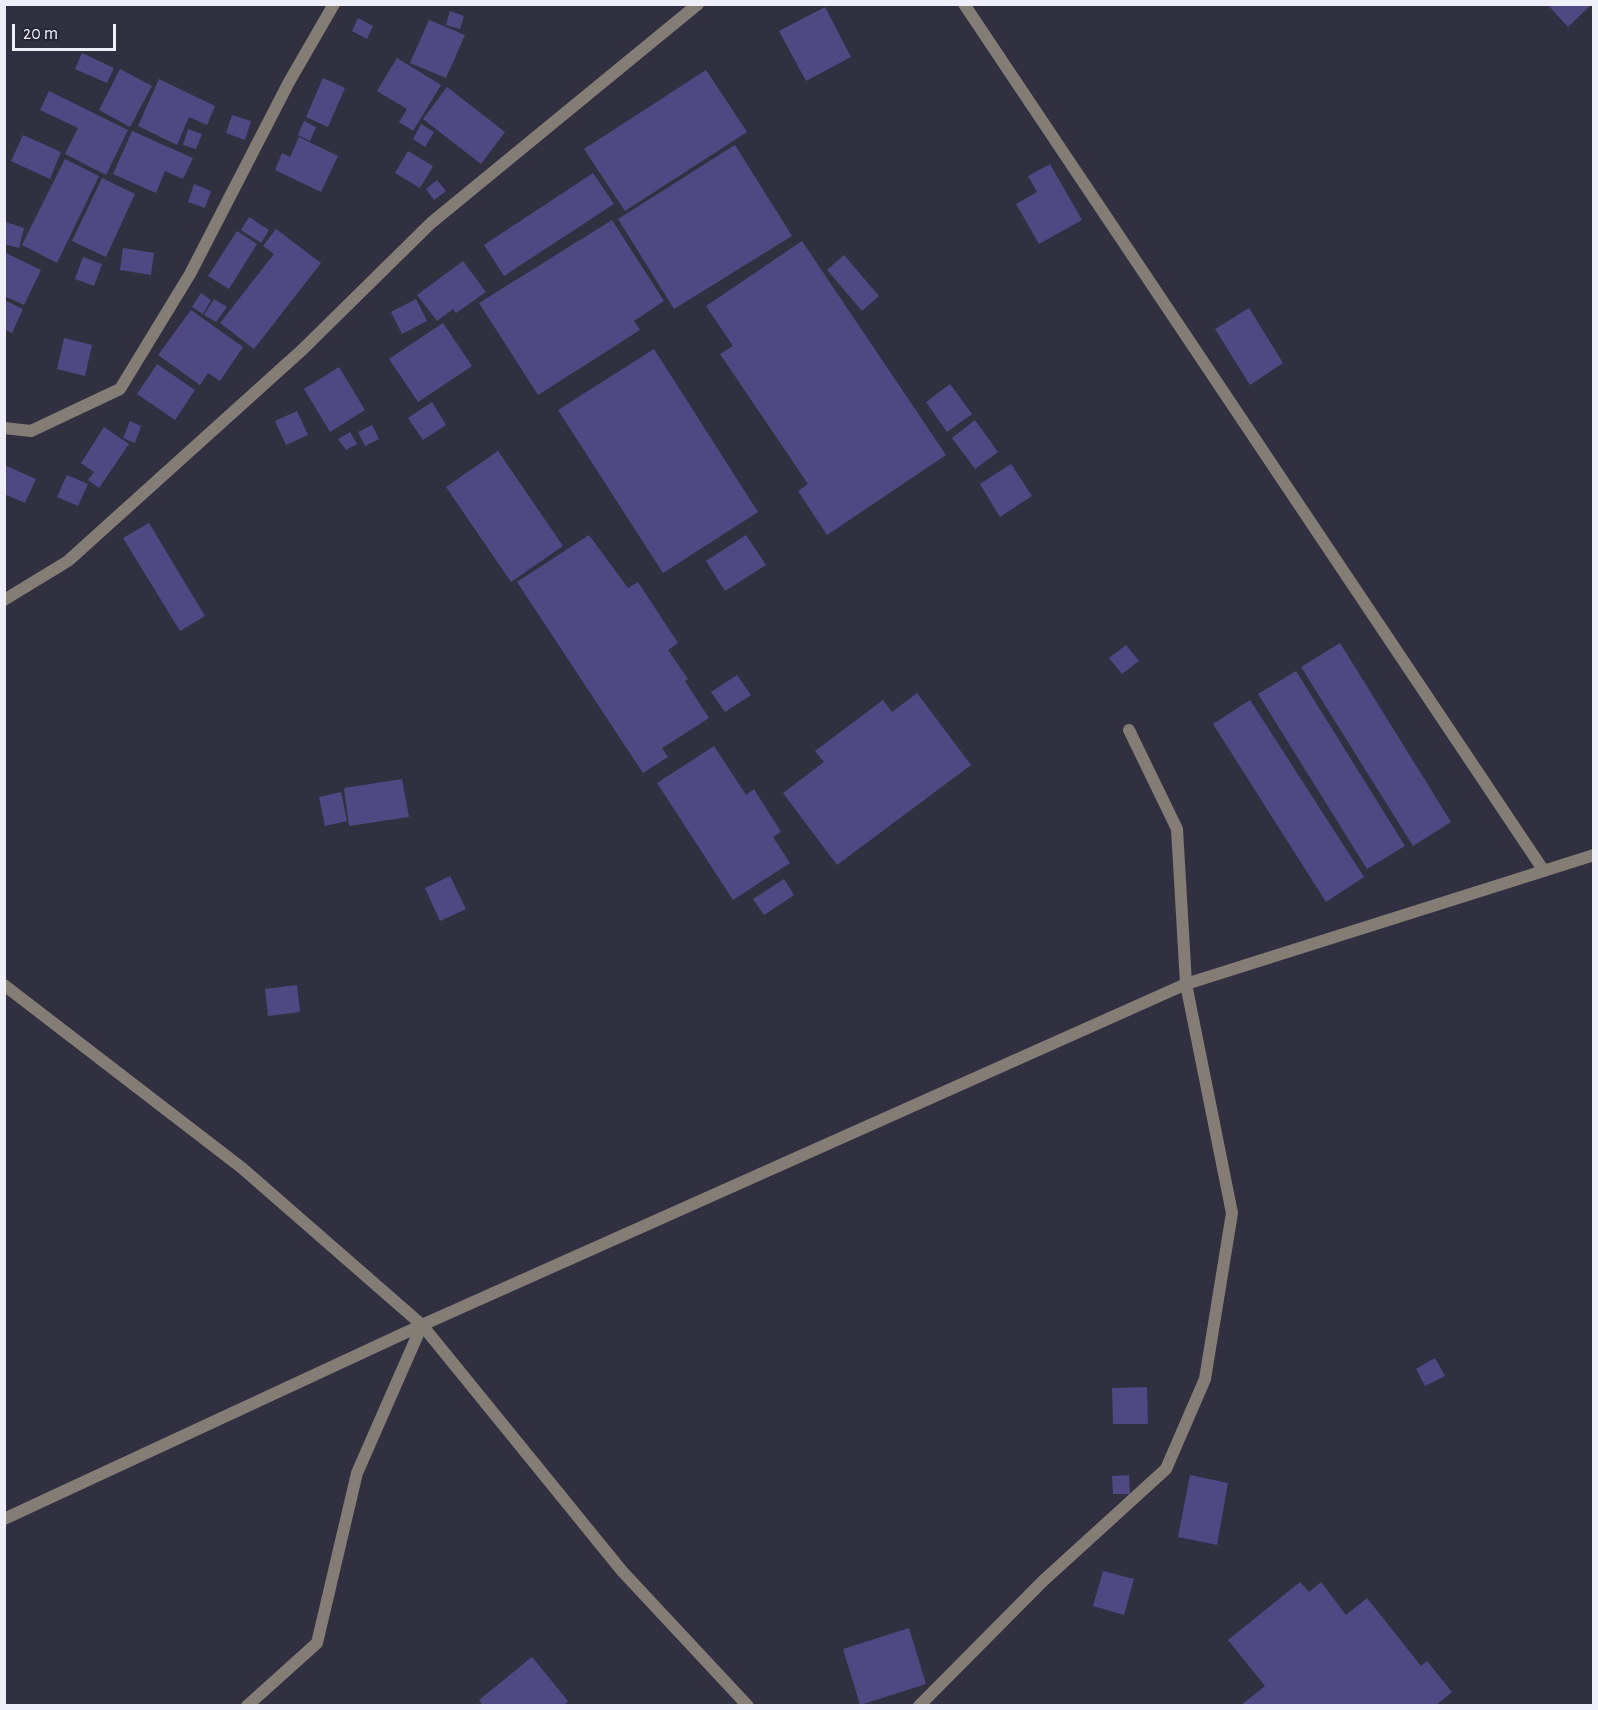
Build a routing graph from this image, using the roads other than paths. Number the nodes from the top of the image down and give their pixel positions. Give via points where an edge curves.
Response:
1 (334, 4) edge
2 (698, 4) edge
3 (964, 4) edge
4 (4, 428) edge
5 (4, 600) edge
6 (1129, 730) dead end
7 (1593, 855) edge
8 (1544, 871) junction
9 (1186, 984) junction
10 (4, 985) edge
11 (422, 1325) junction
12 (4, 1519) edge
13 (247, 1706) edge
14 (748, 1706) edge
15 (919, 1706) edge

1 - 4 street via 190,274 120,389 31,431
2 - 5 street via 430,223 303,350 68,561
3 - 8 street
6 - 9 street via 1177,828
7 - 8 street
8 - 9 street
9 - 11 street
9 - 15 street via 1232,1213 1205,1378 1166,1469 1043,1581
10 - 11 street via 242,1168
11 - 12 street
11 - 13 street via 357,1473 317,1643
11 - 14 street via 622,1571

